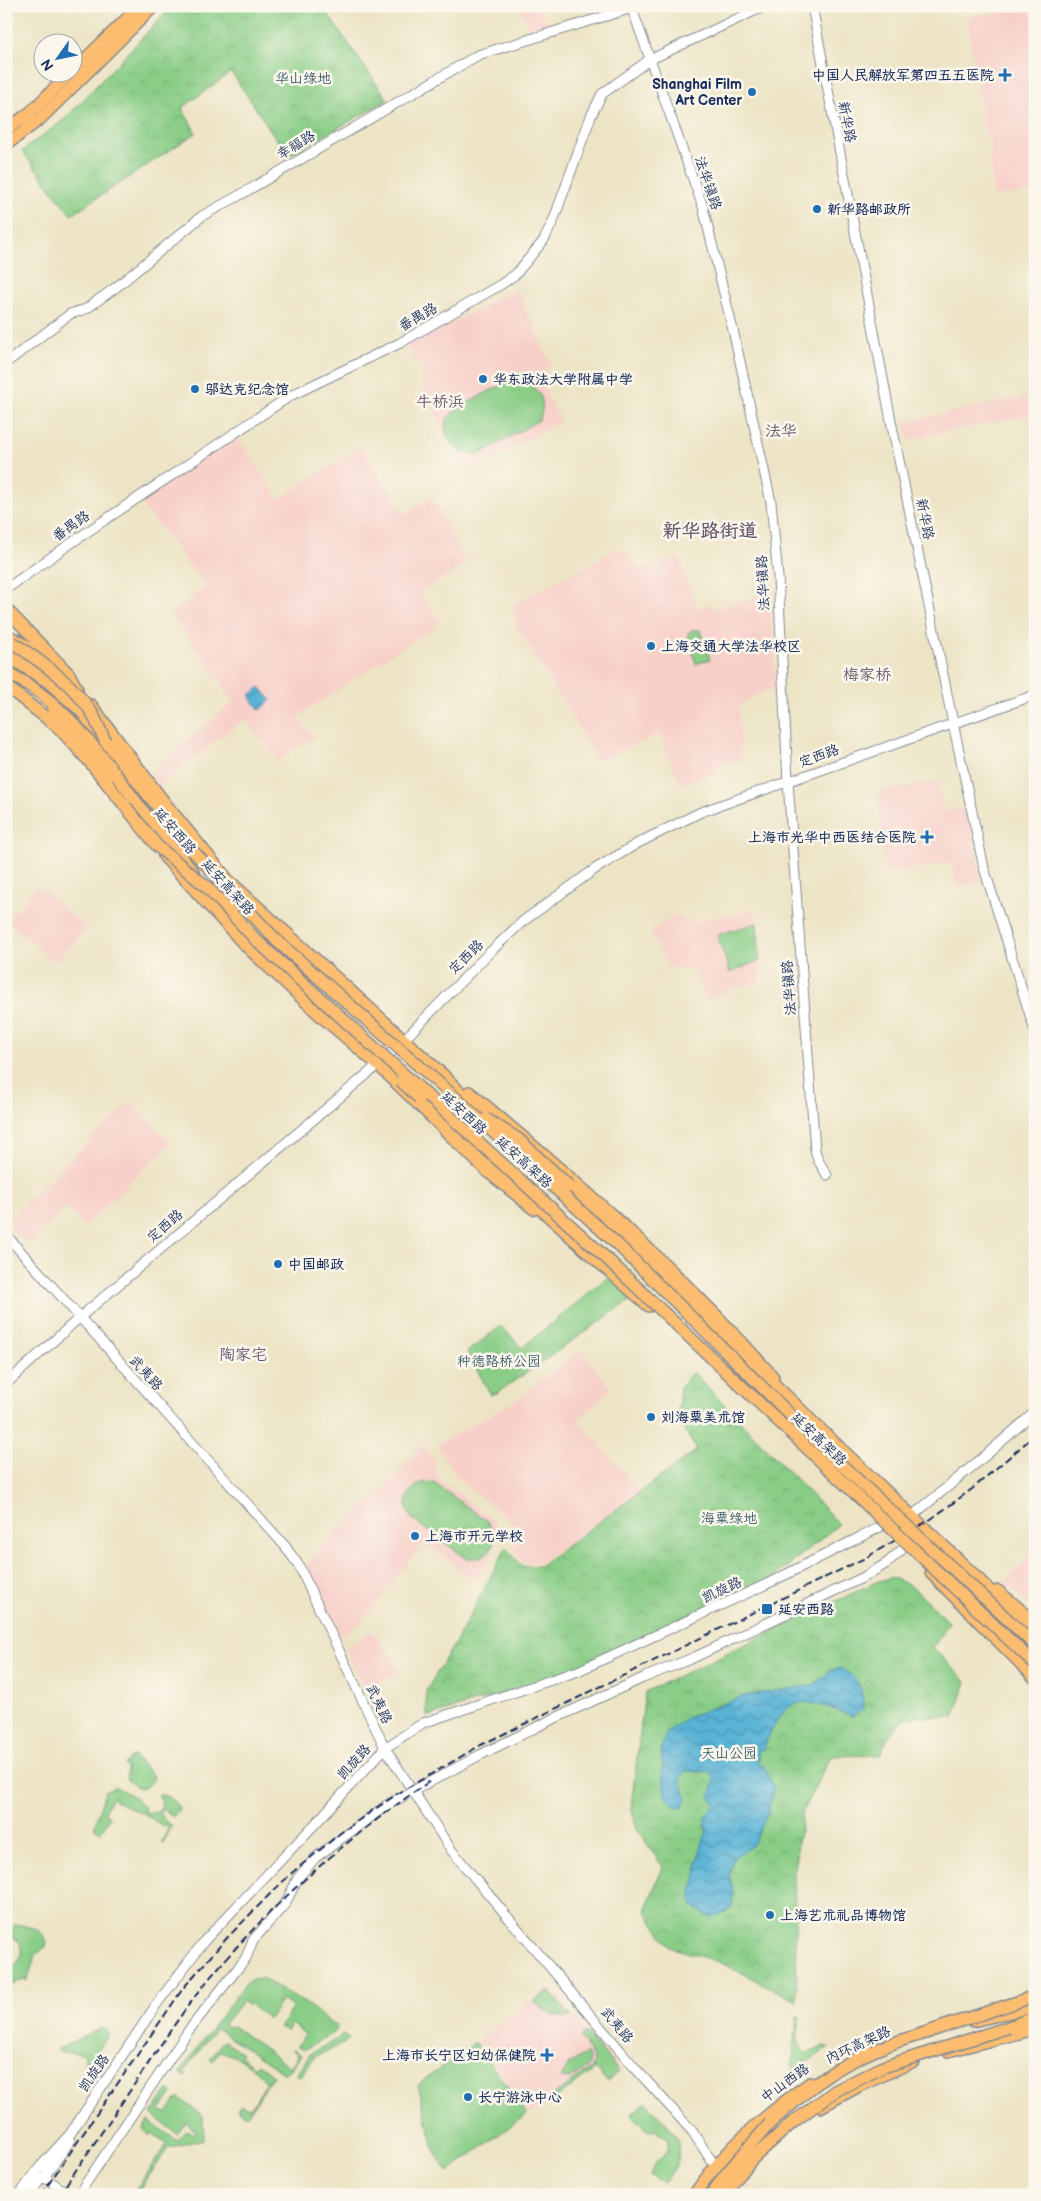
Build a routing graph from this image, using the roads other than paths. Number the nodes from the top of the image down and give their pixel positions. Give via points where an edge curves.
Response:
1 (140, 6) edge
2 (154, 6) edge
3 (765, 6) edge
4 (812, 6) edge
5 (631, 7) edge
6 (649, 60) junction
7 (82, 62) edge
8 (62, 82) edge
9 (6, 130) edge
10 (6, 145) edge
11 (6, 363) edge
12 (6, 588) edge
13 (6, 609) edge
14 (6, 634) edge
15 (6, 639) edge
16 (6, 647) edge
17 (6, 655) edge
18 (6, 672) edge
19 (6, 682) edge
20 (6, 686) edge
21 (77, 689) junction
22 (1035, 694) edge
23 (953, 723) junction
24 (109, 738) junction
25 (788, 782) junction
26 (207, 887) junction
27 (273, 952) junction
28 (288, 984) junction
29 (343, 1017) junction
30 (1035, 1031) edge
31 (404, 1040) junction
32 (381, 1062) junction
33 (443, 1075) junction
34 (460, 1102) junction
35 (827, 1175) dead end
36 (6, 1236) edge
37 (600, 1264) junction
38 (78, 1318) junction
39 (6, 1384) edge
40 (1035, 1412) edge
41 (807, 1416) junction
42 (836, 1443) junction
43 (819, 1461) junction
44 (912, 1516) junction
45 (884, 1525) junction
46 (905, 1547) junction
47 (970, 1570) junction
48 (936, 1577) junction
49 (1035, 1622) edge
50 (1035, 1636) edge
51 (1035, 1645) edge
52 (1035, 1663) edge
53 (1035, 1678) edge
54 (385, 1748) junction
55 (413, 1790) junction
56 (209, 1942) dead end
57 (1035, 1998) edge
58 (1035, 2006) edge
59 (1035, 2018) edge
60 (1035, 2022) edge
61 (1008, 2027) junction
62 (1035, 2029) edge
63 (919, 2035) junction
64 (716, 2167) junction
65 (44, 2177) junction
66 (727, 2193) edge
67 (18, 2195) edge
68 (29, 2195) edge
69 (70, 2195) edge
70 (78, 2195) edge
71 (694, 2195) edge
72 (711, 2195) edge

1 - 7 main road
2 - 10 main road via 40,119
3 - 6 street, 番禺路
4 - 23 street, 新华路 via 892,426
5 - 6 street, 法华镇路
5 - 11 street, 幸福路 via 471,59 211,210 119,286 86,309 70,314
6 - 12 street, 番禺路 via 611,87 596,103 554,219 544,240 516,274 372,358 295,392
6 - 25 street, 法华镇路 via 703,207 766,472 778,577
8 - 9 main road via 31,112
13 - 21 main road via 69,674
14 - 21 main road, 延安西路 via 48,660
15 - 24 main road, bridge via 51,669 77,694
16 - 24 main road, 延安西路 via 23,655 68,690
17 - 24 main road, 延安高架路, bridge via 47,681
18 - 26 main road, 延安高架路, bridge via 55,705 104,756 161,834
19 - 27 main road, 延安西路 via 17,683 51,708 174,854
20 - 26 main road, bridge via 59,728 157,846
20 - 28 main road via 57,732 194,890 244,944
21 - 24 main road, 延安西路
22 - 23 street, 定西路
23 - 25 street, 定西路
23 - 30 street, 新华路 via 984,868
24 - 31 main road, 延安西路 via 228,880
24 - 34 main road, 延安高架路, bridge via 193,851 276,940
25 - 31 street, 定西路 via 681,821 595,869 522,922
25 - 35 street, 法华镇路 via 815,1150
26 - 29 main road, 延安高架路, bridge via 256,940
27 - 28 main road
27 - 32 main road, 延安西路
28 - 32 main road
29 - 37 main road, bridge via 375,1055
29 - 52 main road, 延安高架路, bridge via 604,1256
31 - 32 street, 定西路
31 - 33 main road, 延安西路
32 - 37 main road, 延安西路
32 - 38 street, 定西路
33 - 41 main road, 延安西路 via 568,1200
33 - 41 main road, 延安西路 via 463,1087 578,1183 740,1340
34 - 41 main road, bridge via 518,1139
34 - 51 main road, 延安高架路, bridge via 618,1245 833,1457
36 - 38 street, 武夷路
37 - 43 main road, 延安西路
38 - 39 street, 定西路
38 - 54 street, 武夷路 via 294,1558
40 - 44 street, 凯旋路
41 - 42 main road, 延安西路
42 - 43 main road
42 - 44 main road, 延安西路
43 - 45 main road, 延安西路
44 - 45 street, 凯旋路
44 - 46 street
44 - 47 main road, 延安西路
45 - 46 main road, 延安西路
45 - 54 street, 凯旋路 via 771,1582 578,1671 423,1723
46 - 48 main road, 延安西路
46 - 55 street via 864,1577 695,1657 551,1720
47 - 49 main road, 延安西路
47 - 50 main road, 延安西路
48 - 52 main road, 延安西路 via 962,1594
48 - 53 main road, 延安西路
54 - 55 street, 武夷路
54 - 67 street, 凯旋路 via 205,1940 156,2005 70,2134
55 - 64 street, 武夷路 via 452,1851 692,2131
55 - 70 street via 315,1858 298,1878 285,1904 254,1940 246,1958 189,2030
56 - 65 street
57 - 63 main road, bridge
57 - 64 main road, 中山西路 via 867,2048 773,2109
58 - 63 main road, 内环高架路, bridge
59 - 61 main road
60 - 61 main road
61 - 66 main road, bridge via 883,2066 835,2092 752,2159
62 - 66 main road via 922,2058 825,2104 792,2127 757,2158
63 - 72 main road, 内环高架路, bridge via 842,2066 821,2080 770,2123
64 - 66 street, 武夷路
64 - 71 main road, 中山西路
65 - 68 street
65 - 69 street

